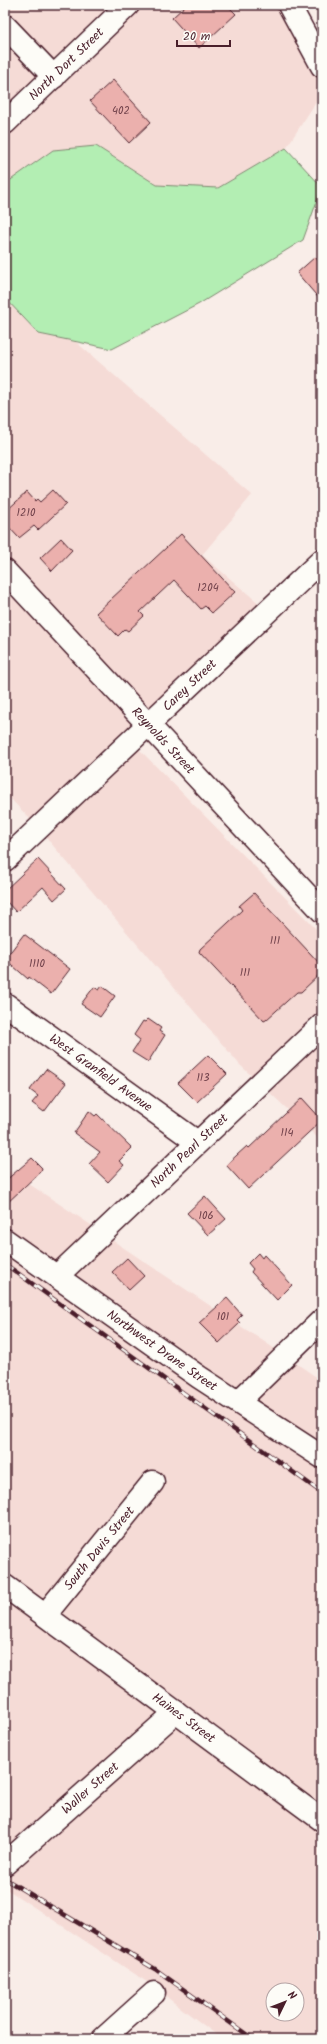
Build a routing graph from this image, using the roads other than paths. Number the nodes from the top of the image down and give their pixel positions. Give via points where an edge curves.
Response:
1 (128, 5) edge
2 (289, 5) edge
3 (5, 26) edge
4 (322, 66) edge
5 (54, 77) junction
6 (5, 123) edge
7 (322, 560) edge
8 (5, 571) edge
9 (148, 724) junction
10 (5, 860) edge
11 (322, 911) edge
12 (5, 1004) edge
13 (322, 1025) edge
14 (197, 1142) junction
15 (5, 1240) edge
16 (57, 1276) junction
17 (322, 1320) edge
18 (240, 1401) junction
19 (322, 1458) edge
20 (153, 1482) dead end
21 (5, 1586) edge
22 (45, 1615) junction
23 (176, 1712) junction
24 (322, 1820) edge
25 (5, 1864) edge
26 (154, 1993) dead end
27 (103, 2039) edge

1 - 5 street, North Dort Street
2 - 4 street
3 - 5 street
5 - 6 street, North Dort Street
7 - 9 street, Carey Street
8 - 9 street, Reynolds Street
9 - 10 street, Carey Street
9 - 11 street, Reynolds Street
12 - 14 street, West Granfield Avenue
13 - 14 street, North Pearl Street
14 - 16 street, North Pearl Street
15 - 16 street, Northwest Drane Street
16 - 18 street, Northwest Drane Street via 200,1377
17 - 18 street
18 - 19 street, Northwest Drane Street
20 - 22 street, South Davis Street
21 - 22 street, Haines Street
22 - 23 street, Haines Street
23 - 24 street, Haines Street
23 - 25 street, Waller Street
26 - 27 street

